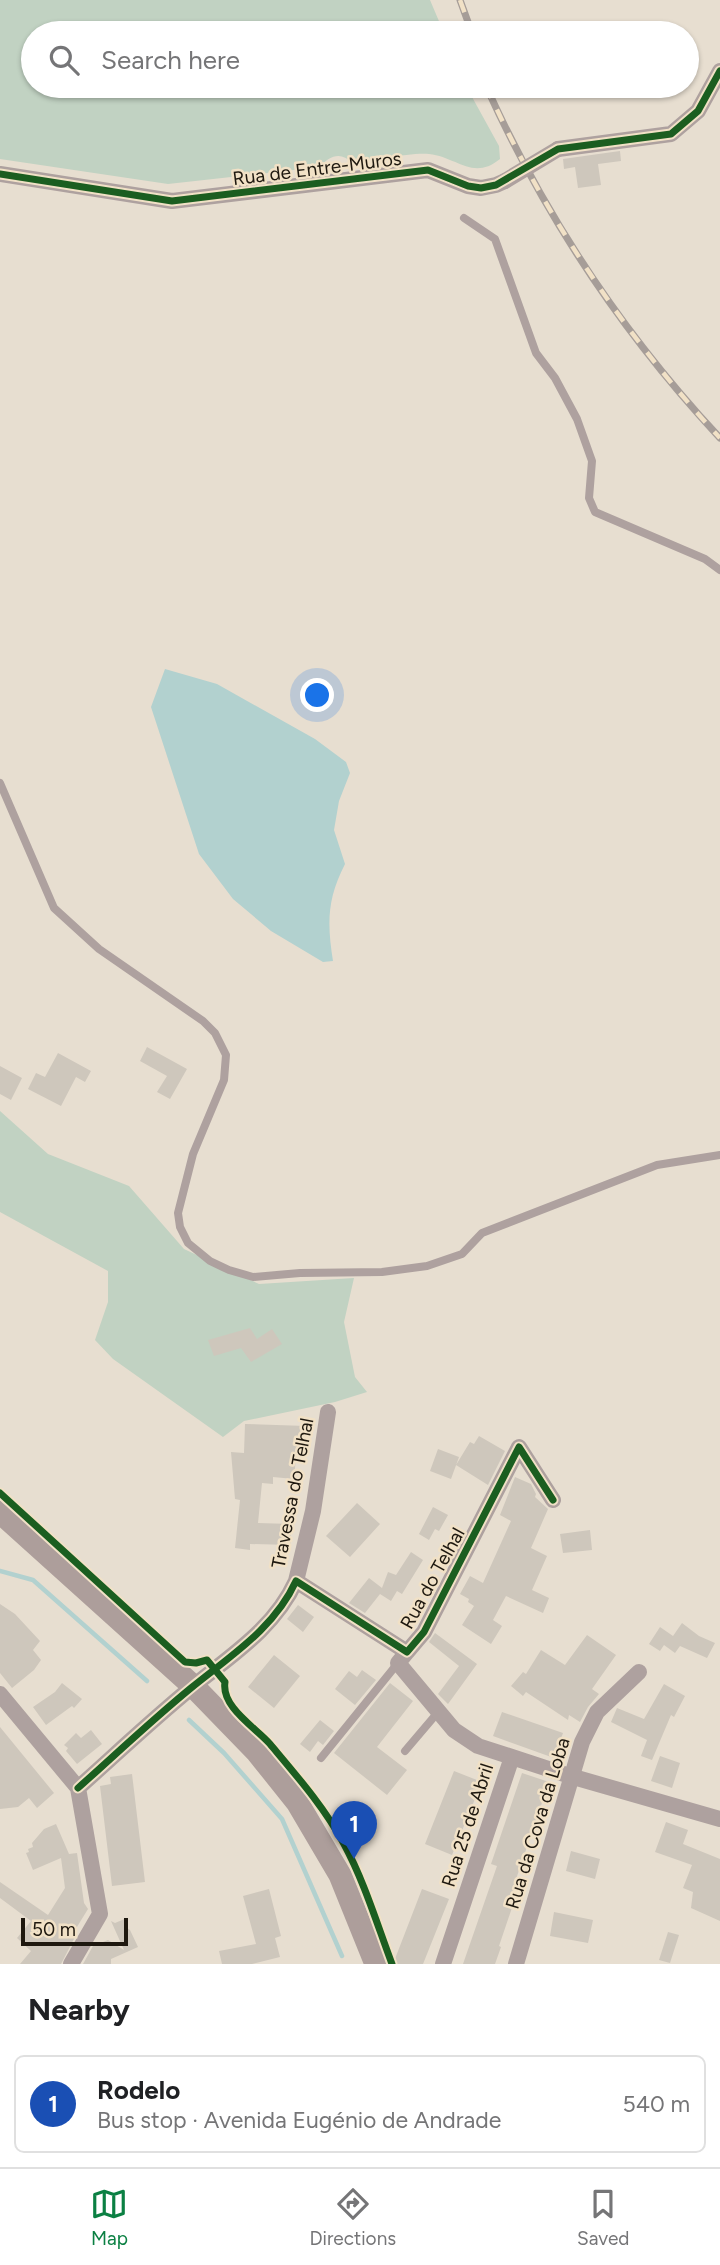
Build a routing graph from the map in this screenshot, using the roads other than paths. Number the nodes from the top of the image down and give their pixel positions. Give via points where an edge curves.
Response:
1 (720, 71) edge
2 (0, 174) edge
3 (464, 218) dead end
4 (720, 570) edge
5 (0, 783) edge
6 (720, 1155) edge
7 (328, 1412) dead end
8 (553, 1500) dead end
9 (0, 1512) edge
10 (296, 1581) junction
11 (402, 1658) junction
12 (639, 1672) dead end
13 (193, 1686) junction
14 (0, 1694) edge
15 (439, 1712) junction
16 (405, 1751) dead end
17 (512, 1757) junction
18 (321, 1758) dead end
19 (570, 1776) junction
20 (78, 1788) junction
21 (720, 1819) edge
22 (71, 1964) edge
23 (376, 1964) edge
24 (443, 1964) edge
25 (516, 1964) edge

1 - 2 street, Rua de Entre-Muros, bridge via 698,111 671,134 558,149 496,186 468,186 428,170 172,201
3 - 4 lane via 495,239 536,353 577,419 592,461 589,498 595,512 705,559
5 - 6 lane via 54,908 99,949 203,1021 226,1055 223,1080 193,1154 178,1213 188,1243 210,1261 253,1277 428,1266 462,1254 482,1233 657,1165
7 - 10 street, Travessa do Telhal via 313,1511
8 - 11 street, Rua do Telhal via 519,1447 424,1632
9 - 13 main road
10 - 11 street, Rua do Telhal
10 - 13 street via 289,1597 249,1644
11 - 15 street
11 - 18 lane
12 - 19 street, Rua da Cova da Loba via 597,1712
13 - 20 street
13 - 23 main road via 257,1752 297,1802 340,1875
14 - 20 street
15 - 16 lane
15 - 17 street via 454,1730 478,1746
17 - 19 street, Rua 25 de Abril
17 - 24 street, Rua 25 de Abril
19 - 21 street, Rua 25 de Abril
19 - 25 street, Rua da Cova da Loba
20 - 22 street via 100,1914

